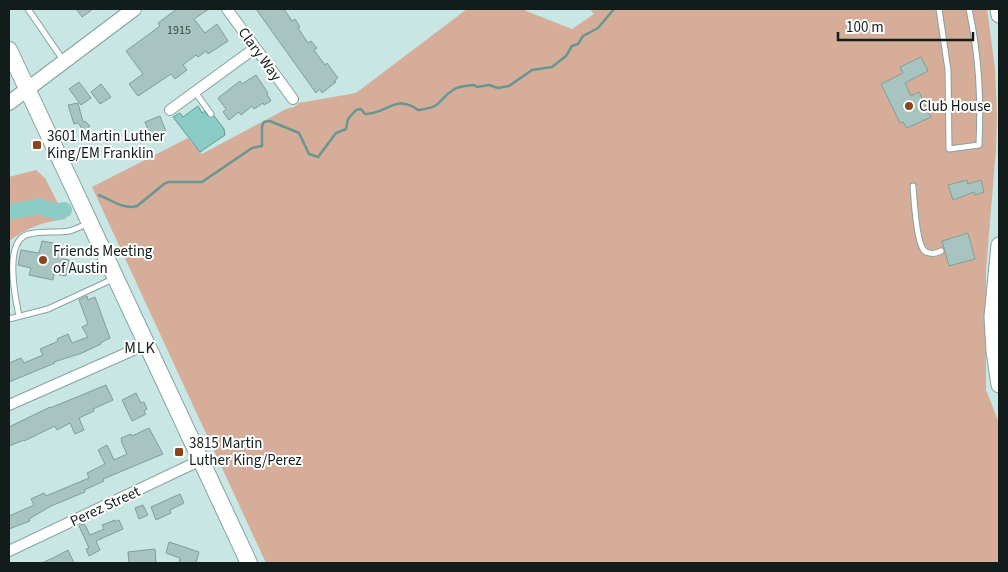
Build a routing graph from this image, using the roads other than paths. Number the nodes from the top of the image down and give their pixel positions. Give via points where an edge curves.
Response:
1 (28, 9) edge
2 (134, 9) edge
3 (227, 9) edge
4 (939, 9) edge
5 (969, 9) edge
6 (998, 9) edge
7 (999, 14) edge
8 (255, 48) junction
9 (9, 50) edge
10 (65, 62) junction
11 (27, 89) junction
12 (195, 92) junction
13 (293, 99) dead end
14 (9, 103) edge
15 (170, 110) dead end
16 (211, 114) dead end
17 (913, 186) dead end
18 (90, 223) junction
19 (999, 244) edge
20 (942, 251) dead end
21 (116, 278) junction
22 (19, 316) junction
23 (9, 319) edge
24 (147, 344) junction
25 (999, 385) edge
26 (9, 405) edge
27 (201, 460) junction
28 (9, 551) edge
29 (250, 563) edge

1 - 10 lane
2 - 10 street
3 - 8 street, Clary Way
4 - 5 lane via 948,70 949,149 979,145 981,96 976,40
6 - 7 main road
8 - 12 street
8 - 13 street, Clary Way
9 - 11 main road
10 - 11 street
11 - 14 street
11 - 18 main road
12 - 15 street
12 - 16 lane
17 - 20 lane via 922,249 928,253
18 - 21 main road
18 - 22 lane via 71,231 28,234 20,238 12,269
19 - 25 main road via 992,317
21 - 22 lane via 48,309
21 - 24 main road
22 - 23 lane
24 - 26 street
24 - 27 main road
27 - 28 street, Perez Street
27 - 29 main road

